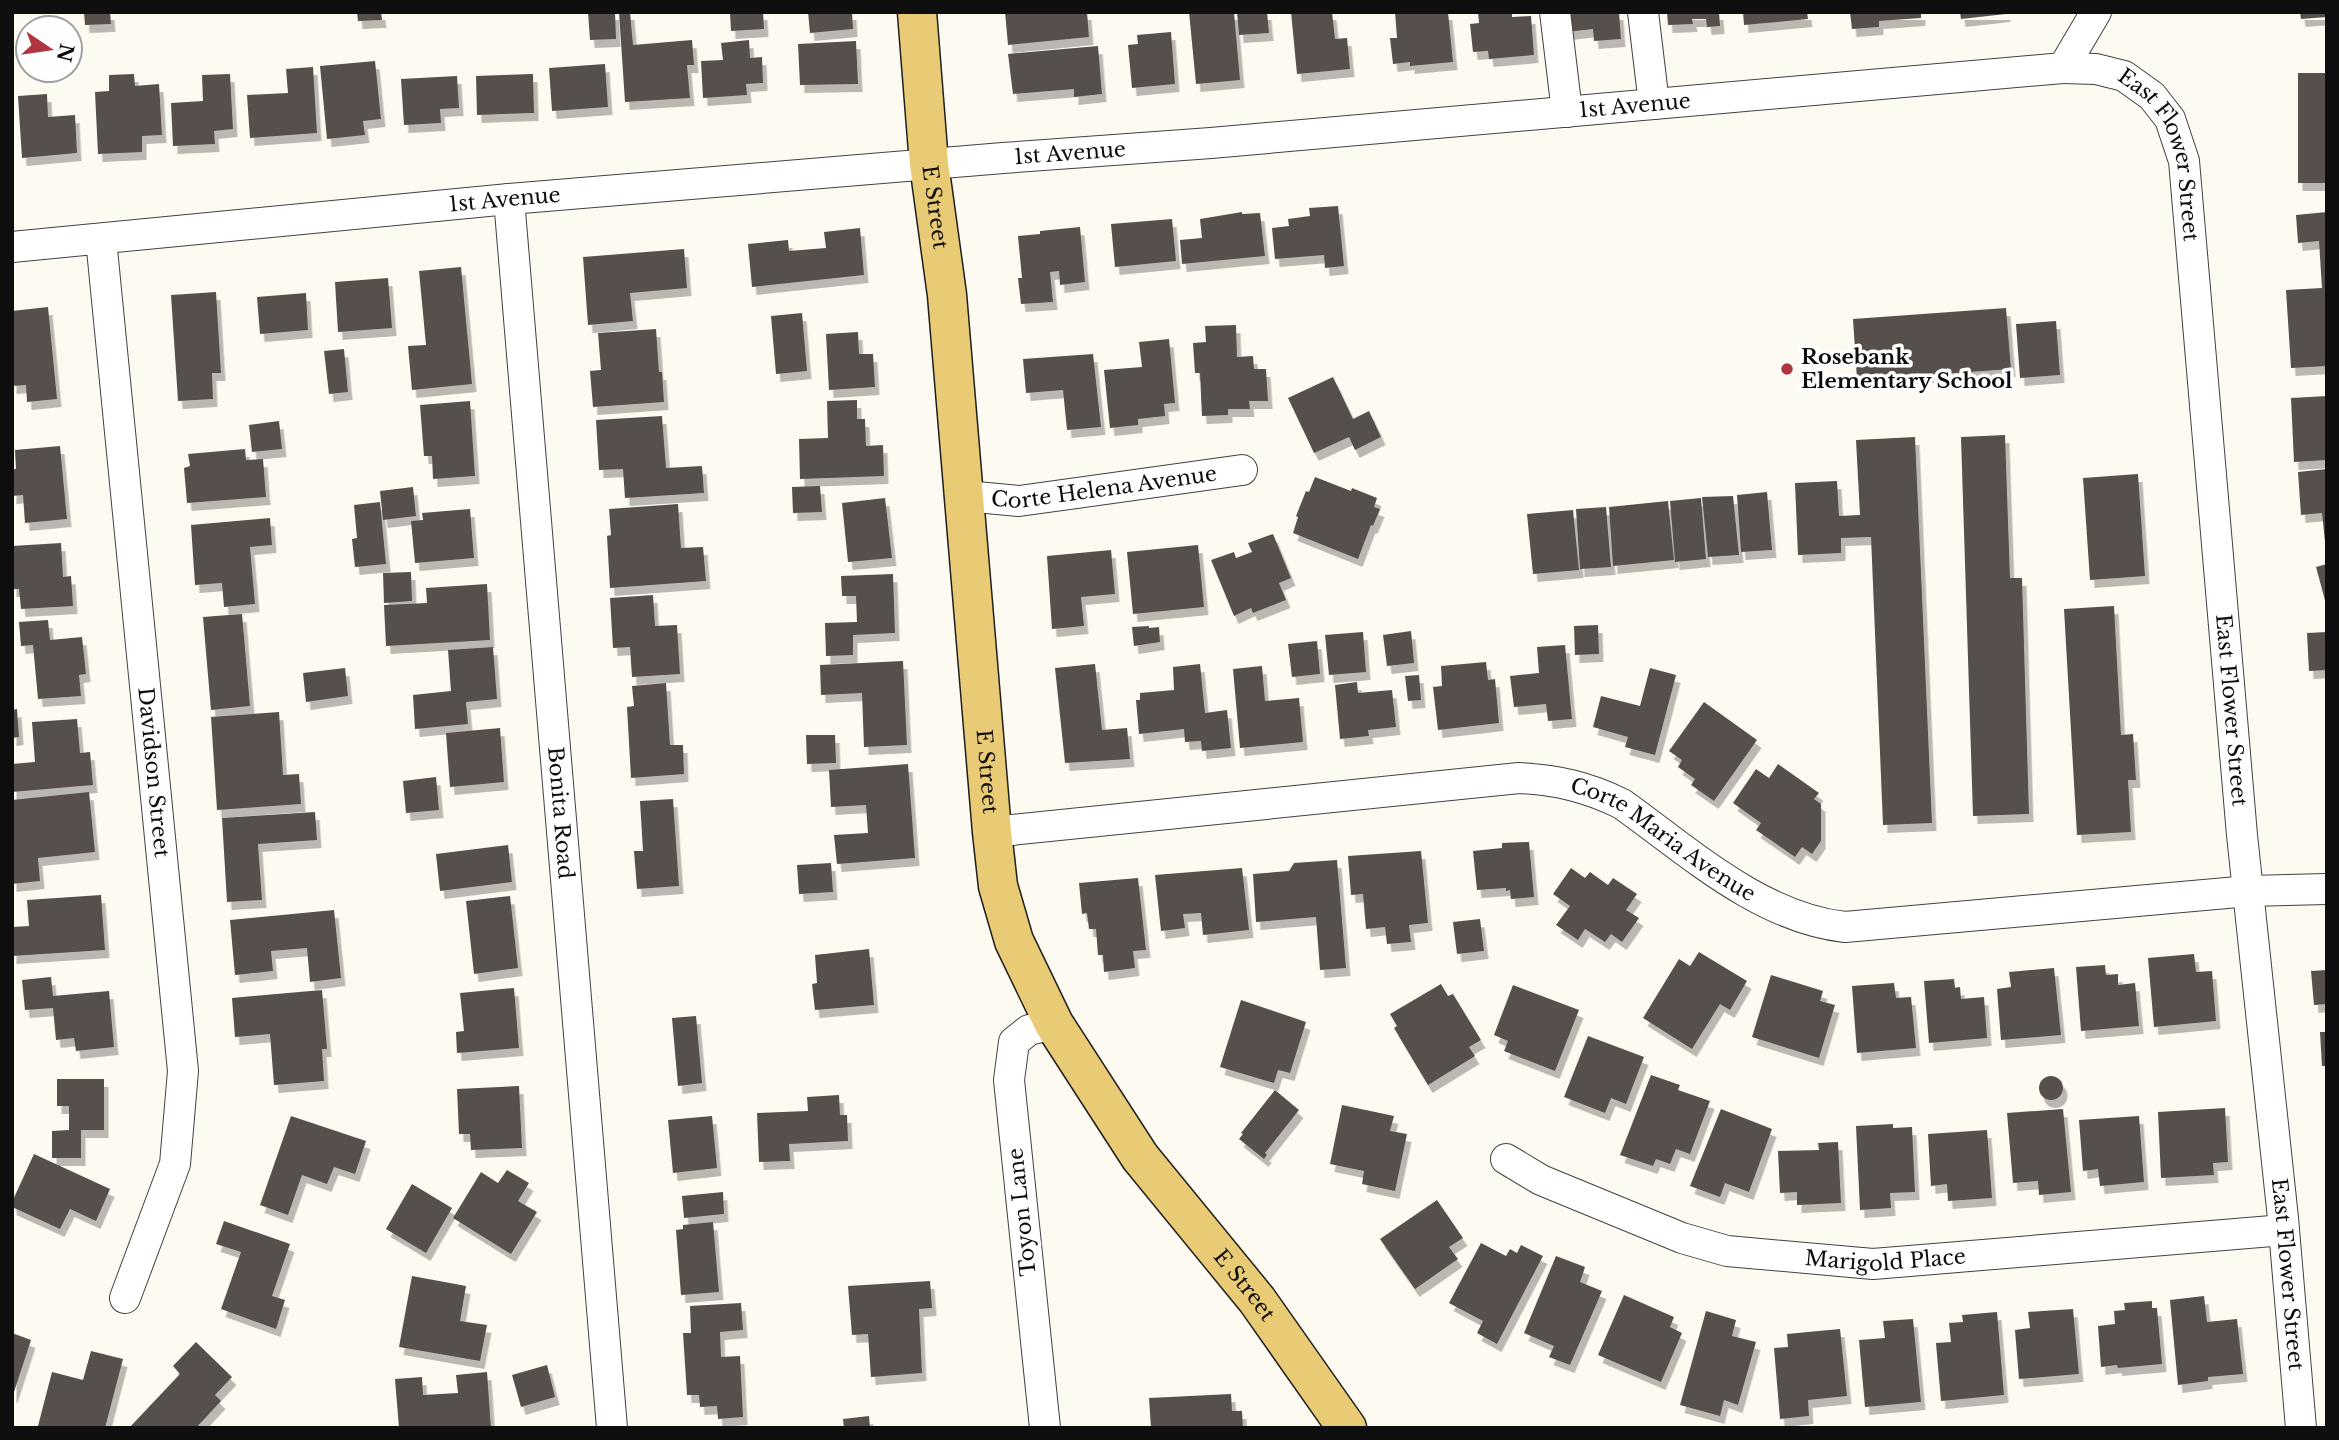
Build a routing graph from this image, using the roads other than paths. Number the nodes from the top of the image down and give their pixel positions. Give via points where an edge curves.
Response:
1 (917, 12) edge
2 (1555, 12) edge
3 (1643, 12) edge
4 (2096, 12) edge
5 (2063, 68) junction
6 (1654, 104) junction
7 (1567, 112) junction
8 (929, 164) junction
9 (509, 200) junction
10 (101, 239) junction
11 (12, 247) edge
12 (1242, 470) dead end
13 (965, 496) junction
14 (992, 832) junction
15 (2327, 889) edge
16 (2249, 891) junction
17 (1054, 1024) junction
18 (1506, 1158) dead end
19 (2284, 1230) junction
20 (125, 1298) dead end
21 (612, 1428) edge
22 (1045, 1428) edge
23 (1347, 1428) edge
24 (2301, 1428) edge

1 - 8 main road, E Street
2 - 7 street
3 - 6 street
4 - 5 street
5 - 6 street, 1st Avenue
5 - 16 street, East Flower Street via 2124,76 2152,96 2170,120 2184,161
6 - 7 street, 1st Avenue
7 - 8 street, 1st Avenue
8 - 9 street, 1st Avenue
8 - 13 main road, E Street via 947,295
9 - 10 street, 1st Avenue
9 - 21 street, Bonita Road
10 - 11 street, 1st Avenue
10 - 20 street, Davidson Street via 183,1072 174,1164
12 - 13 street, Corte Helena Avenue via 1019,501
13 - 14 main road, E Street
14 - 16 street, Corte Maria Avenue via 1538,779 1575,785 1622,804 1758,900 1796,917 1830,925
14 - 17 main road, E Street via 998,886 1014,941
15 - 16 street, Corte Maria Avenue
16 - 19 street, East Flower Street
17 - 22 street, Toyon Lane via 1029,1030 1014,1042 1009,1080
17 - 23 main road, E Street via 1140,1157 1257,1300
18 - 19 street, Marigold Place via 1541,1180 1682,1238 1727,1251 1829,1262 1873,1264
19 - 24 street, East Flower Street

